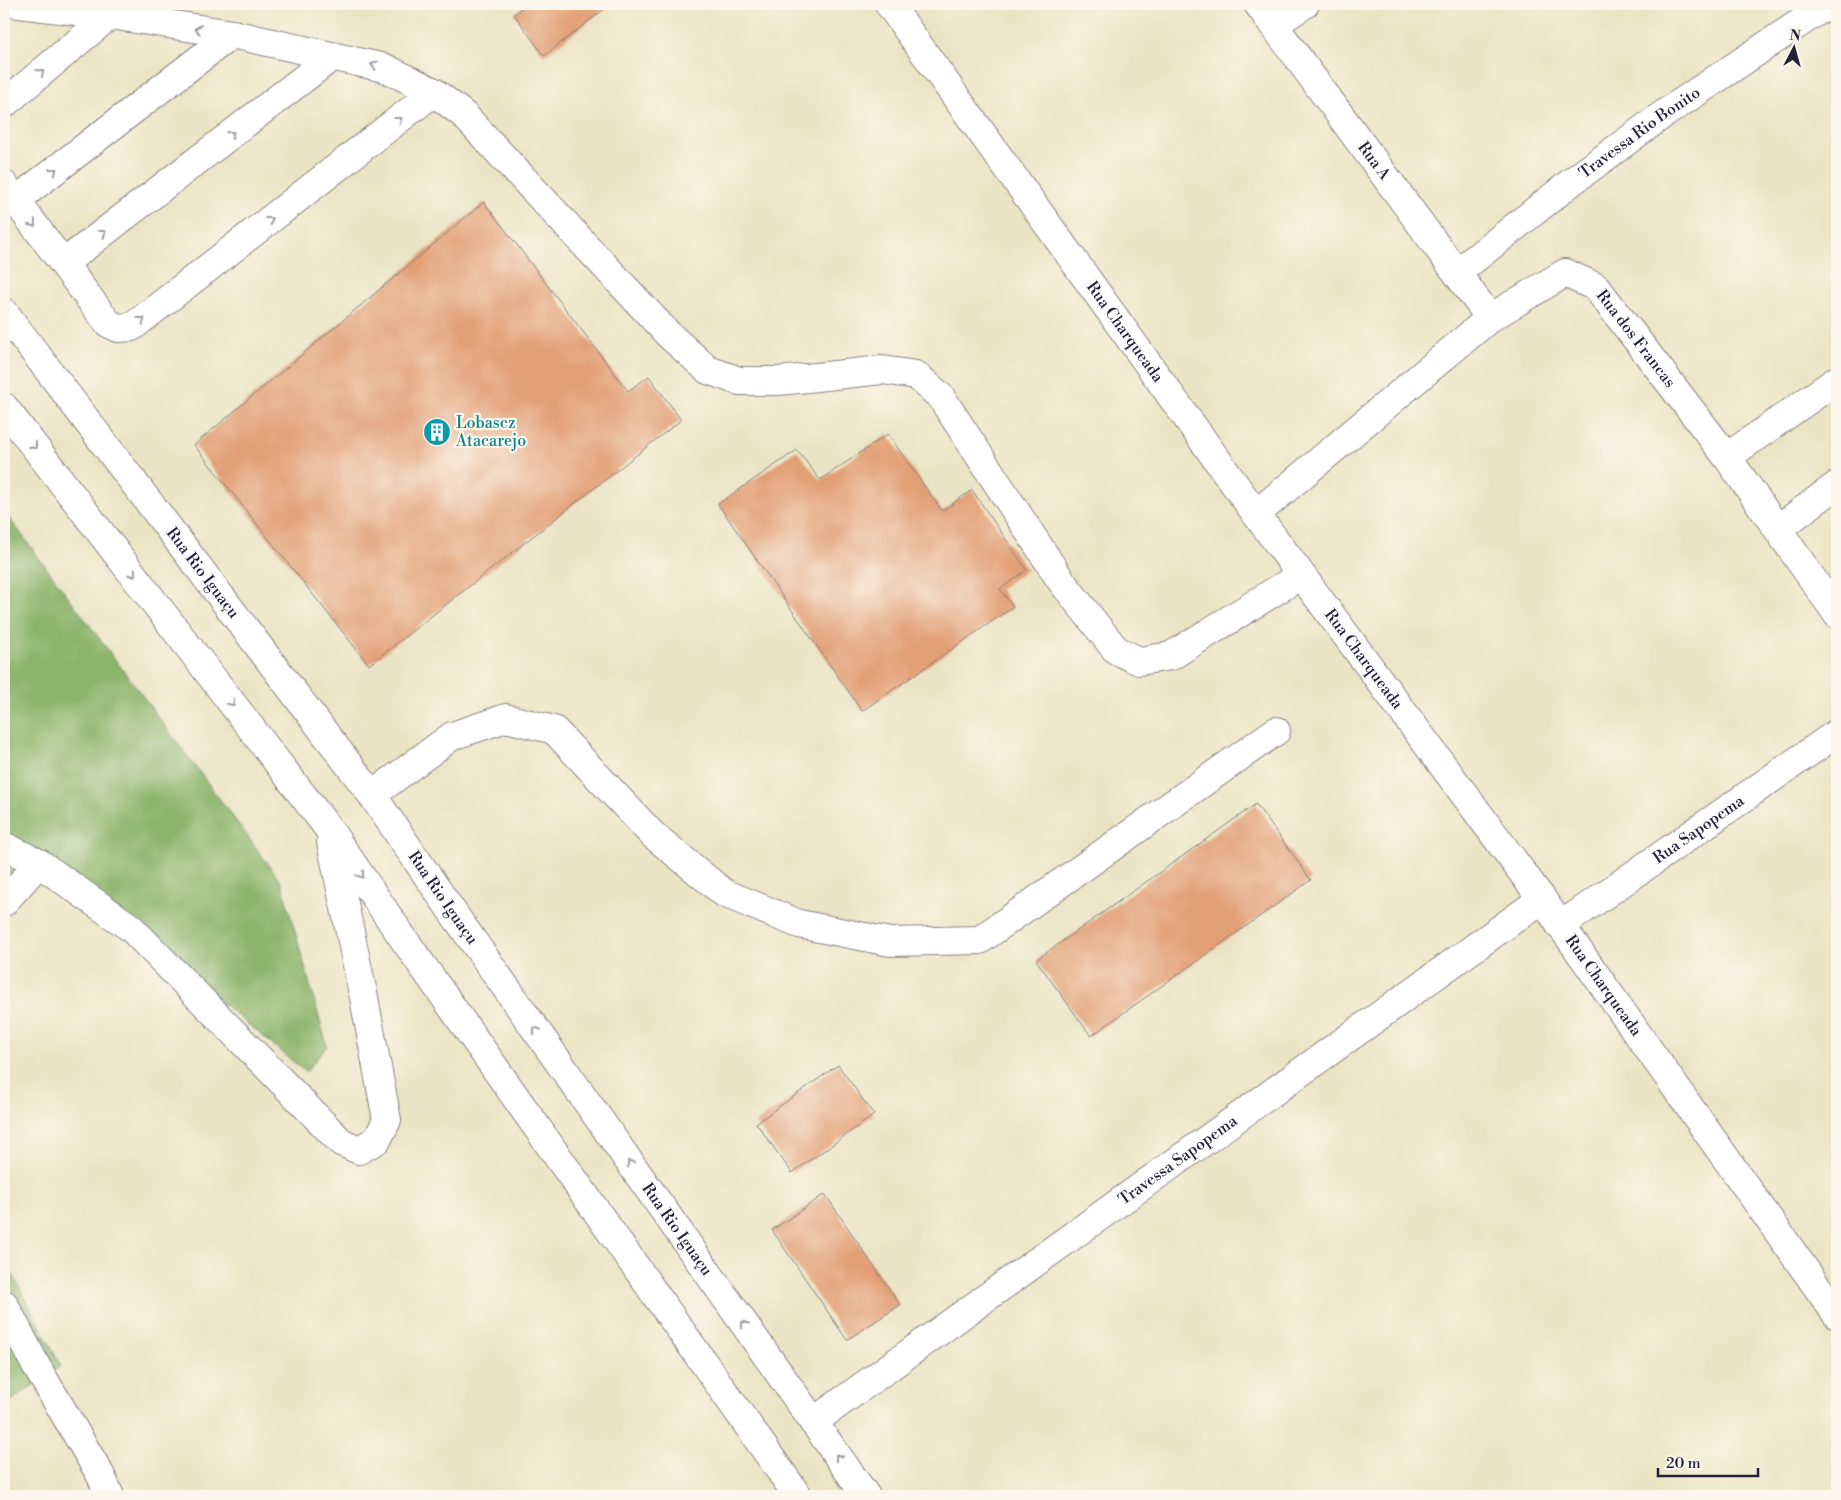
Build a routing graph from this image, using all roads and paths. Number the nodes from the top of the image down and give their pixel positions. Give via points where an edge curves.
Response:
1 (19, 4) edge
2 (889, 4) edge
3 (1304, 4) edge
4 (1828, 4) edge
5 (1266, 14) edge
6 (110, 15) junction
7 (232, 34) junction
8 (333, 56) junction
9 (434, 92) junction
10 (4, 104) edge
11 (10, 193) edge
12 (64, 263) junction
13 (1458, 272) junction
14 (4, 312) edge
15 (1490, 318) junction
16 (1837, 380) edge
17 (4, 407) edge
18 (1727, 457) junction
19 (1837, 485) edge
20 (1256, 514) junction
21 (1779, 528) junction
22 (1302, 575) junction
23 (1837, 614) edge
24 (1276, 731) dead end
25 (1837, 733) edge
26 (372, 795) junction
27 (328, 828) junction
28 (4, 846) edge
29 (39, 863) junction
30 (1542, 899) junction
31 (4, 902) edge
32 (1560, 926) junction
33 (4, 1304) edge
34 (1837, 1315) edge
35 (813, 1422) junction
36 (110, 1496) edge
37 (798, 1496) edge
38 (866, 1496) edge

1 - 6 street
2 - 20 street, Rua Charqueada
3 - 5 street
4 - 13 street, Travessa Rio Bonito via 1661,116
5 - 13 street, Rua A
7 -> 6 street
10 -> 6 street
7 - 8 street
11 -> 7 street
9 -> 8 street via 385,68
12 -> 8 street
12 -> 9 street via 108,323 118,328 132,328
9 - 22 street via 464,116 669,335 708,370 739,381 779,381 882,370 916,375 941,398 1062,582 1116,650 1139,661 1171,656
11 -> 12 street
13 - 15 street, Rua A
14 - 26 street, Rua Rio Iguaçu
15 - 18 street, Rua dos Francas via 1566,273 1596,287
15 - 20 street, Rua dos Francas
16 - 18 street
17 -> 27 street
18 - 21 street, Rua dos Francas
19 - 21 street
20 - 22 street, Rua Charqueada
21 - 23 street, Rua dos Francas
22 - 30 street, Rua Charqueada
24 - 26 street via 980,940 890,942 799,924 724,894 652,834 554,730 506,718 452,736
25 - 32 street, Rua Sapopema
35 -> 26 street, Rua Rio Iguaçu
27 - 29 street via 387,1120 377,1140 359,1150 341,1142 131,928
27 -> 37 street
28 - 29 street
29 - 31 street
30 - 32 street, Rua Charqueada
30 - 35 street, Travessa Sapopema
32 - 34 street, Rua Charqueada
33 - 36 street
38 -> 35 street, Rua Rio Iguaçu

